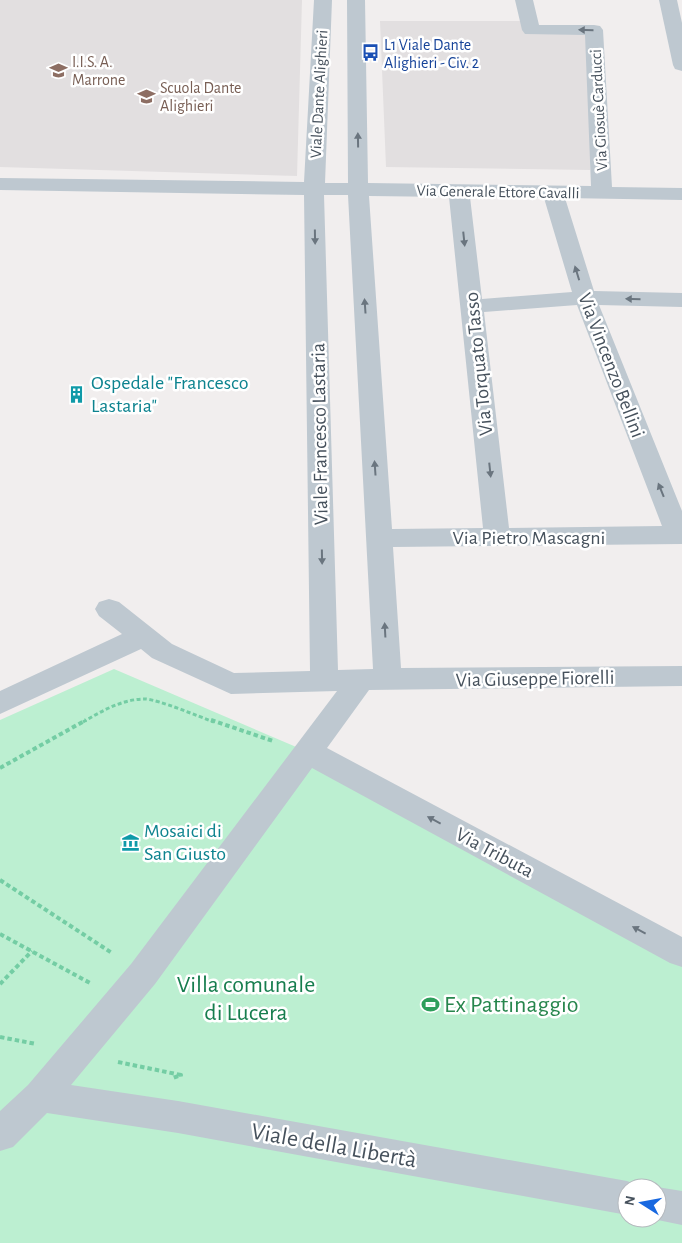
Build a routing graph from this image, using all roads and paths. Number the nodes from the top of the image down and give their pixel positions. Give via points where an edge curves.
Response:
1 (323, 0) edge
2 (356, 0) edge
3 (524, 0) edge
4 (668, 0) edge
5 (678, 35) edge
6 (682, 65) edge
7 (0, 184) edge
8 (314, 188) junction
9 (358, 189) junction
10 (459, 191) junction
11 (553, 192) junction
12 (602, 193) junction
13 (682, 194) edge
14 (585, 298) junction
15 (682, 300) edge
16 (472, 306) junction
17 (680, 536) edge
18 (497, 537) junction
19 (380, 538) junction
20 (109, 609) dead end
21 (143, 636) junction
22 (682, 676) edge
23 (374, 679) junction
24 (324, 680) junction
25 (0, 703) edge
26 (308, 752) junction
27 (0, 768) edge
28 (0, 880) edge
29 (0, 934) edge
30 (32, 951) junction
31 (682, 953) edge
32 (143, 974) junction
33 (0, 984) edge
34 (122, 1000) junction
35 (40, 1096) junction
36 (0, 1135) edge
37 (617, 1196) edge
38 (667, 1206) edge
39 (682, 1208) edge

1 - 8 street, Viale Dante Alighieri
9 -> 2 street, Viale Dante Alighieri
12 -> 3 street, Via Giosuè Carducci via 594,30 531,30
4 - 5 street
5 - 6 street
7 - 8 street, Via Generale Ettore Cavalli
8 - 9 street, Via Generale Ettore Cavalli
8 -> 24 street, Viale Francesco Lastaria
9 - 10 street, Via Generale Ettore Cavalli
19 -> 9 street
10 - 11 street, Via Generale Ettore Cavalli
10 -> 16 street, Via Torquato Tasso
11 - 12 street, Via Generale Ettore Cavalli
14 -> 11 street, Via Vincenzo Bellini
12 - 13 street, Via Generale Ettore Cavalli
15 -> 14 street
14 - 16 street
17 -> 14 street, Via Vincenzo Bellini
16 -> 18 street, Via Torquato Tasso
17 - 18 street, Via Pietro Mascagni
18 - 19 street, Via Pietro Mascagni
23 -> 19 street
20 - 21 street, Via Giuseppe Fiorelli
21 - 24 street, Via Giuseppe Fiorelli via 162,651 231,684
21 - 25 street
22 - 23 street, Via Giuseppe Fiorelli
23 - 24 street, Via Giuseppe Fiorelli
23 - 26 street
26 - 27 path via 146,699 108,708
31 -> 26 street, Via Tributa
26 - 32 street
28 - 32 path
29 - 30 path
30 - 33 path
30 - 34 path
32 - 34 street
34 - 35 street
35 - 36 street
35 - 37 street, Viale della Libertà via 178,1117
38 - 39 street

